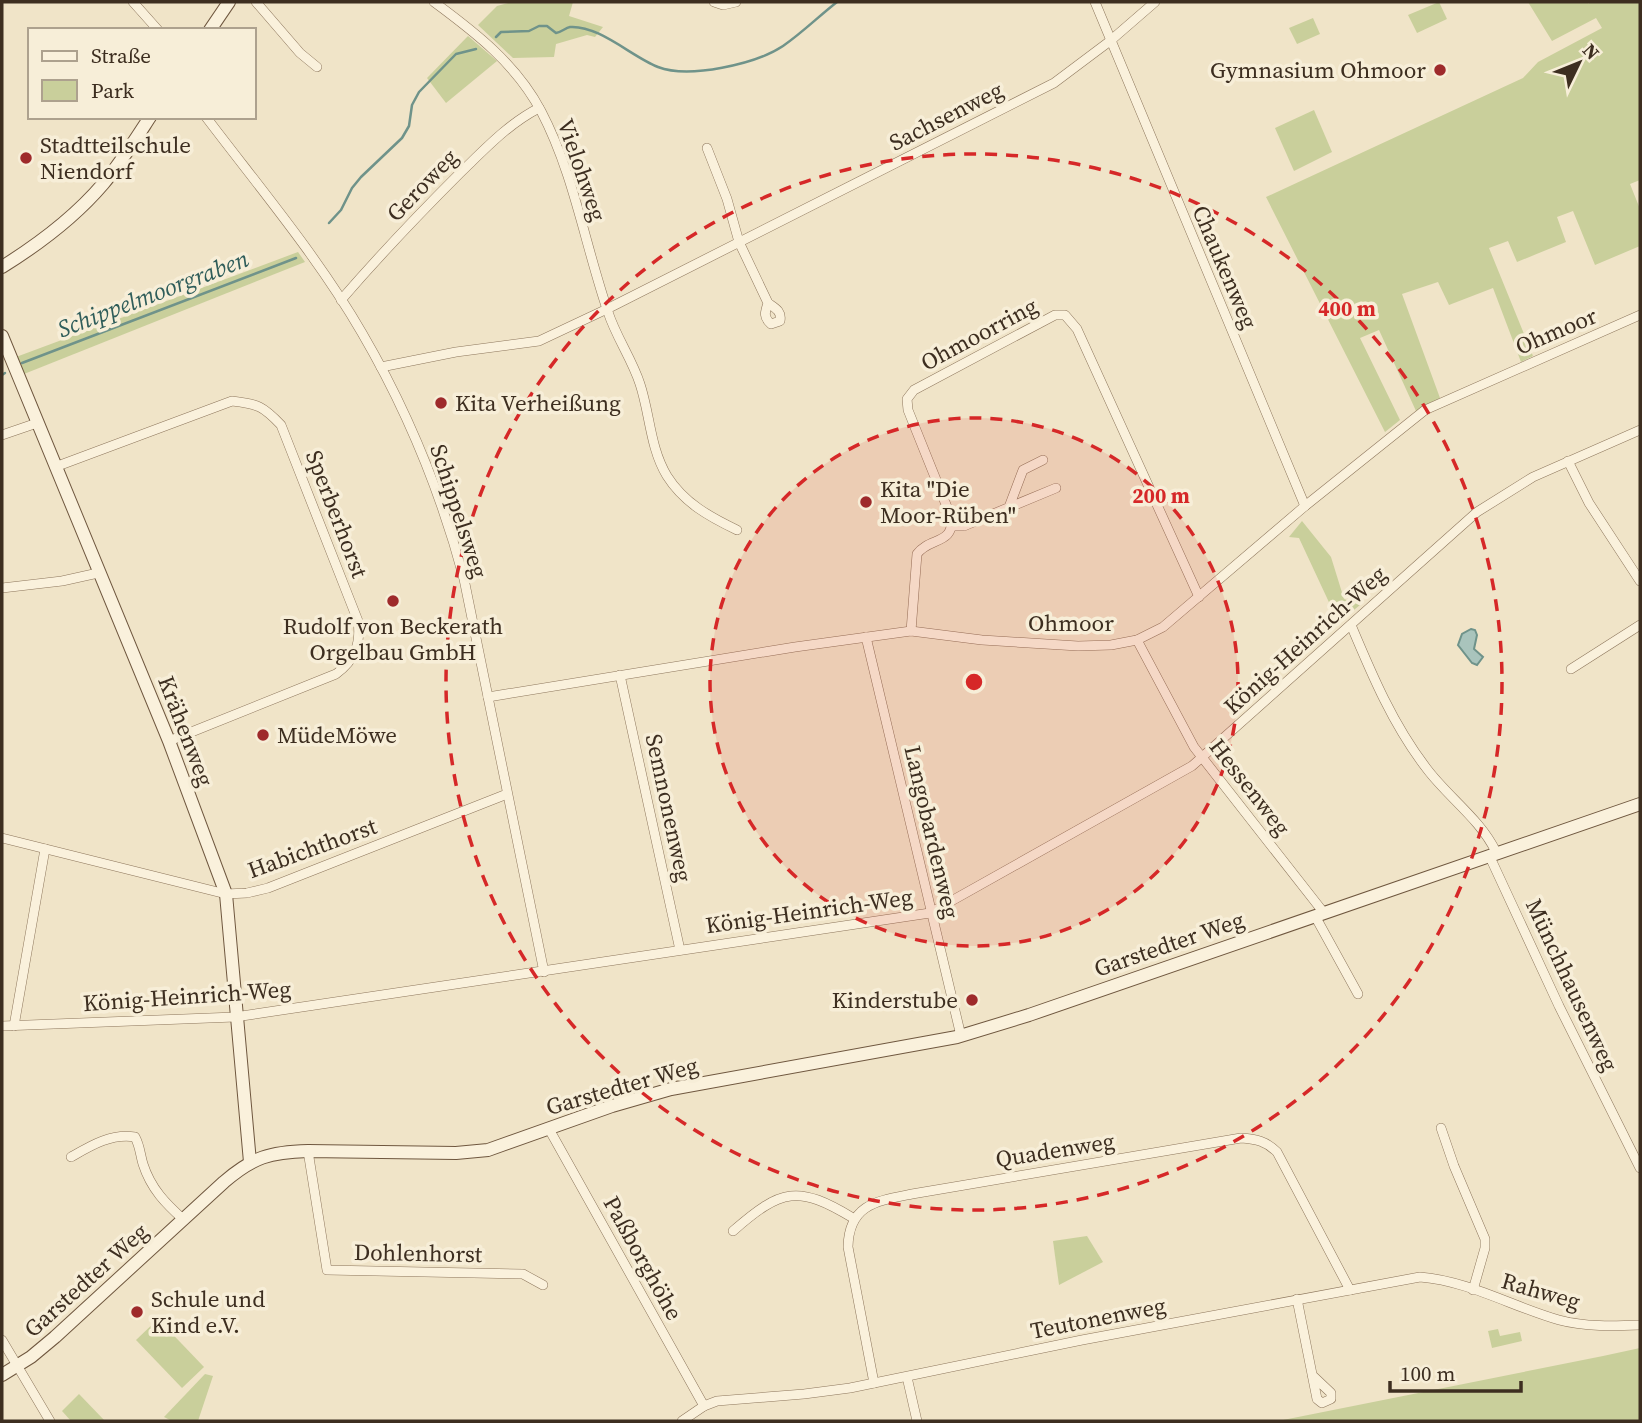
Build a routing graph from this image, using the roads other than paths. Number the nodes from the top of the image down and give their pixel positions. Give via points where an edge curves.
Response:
1 (132, 2) edge
2 (229, 2) edge
3 (256, 2) edge
4 (434, 2) edge
5 (714, 2) edge
6 (736, 2) edge
7 (1095, 2) edge
8 (1155, 2) edge
9 (157, 28) edge
10 (211, 28) edge
11 (1110, 41) junction
12 (317, 66) dead end
13 (539, 108) junction
14 (149, 119) edge
15 (207, 119) edge
16 (707, 148) dead end
17 (739, 242) junction
18 (2, 267) edge
19 (341, 300) junction
20 (768, 303) dead end
21 (607, 309) junction
22 (1640, 315) edge
23 (2, 336) edge
24 (381, 367) junction
25 (37, 423) junction
26 (1640, 430) edge
27 (2, 435) edge
28 (1043, 460) dead end
29 (1567, 461) junction
30 (55, 467) junction
31 (1017, 485) junction
32 (1056, 488) dead end
33 (1029, 498) junction
34 (1306, 506) junction
35 (1009, 507) junction
36 (953, 526) junction
37 (737, 530) dead end
38 (98, 573) junction
39 (1640, 581) edge
40 (2, 588) edge
41 (1199, 597) junction
42 (1350, 625) junction
43 (1640, 625) edge
44 (911, 631) junction
45 (866, 637) junction
46 (1137, 640) junction
47 (1571, 669) dead end
48 (620, 675) junction
49 (488, 697) junction
50 (169, 741) junction
51 (1202, 757) junction
52 (508, 794) junction
53 (1640, 804) edge
54 (2, 838) edge
55 (45, 849) junction
56 (1492, 854) junction
57 (226, 894) junction
58 (930, 913) junction
59 (1320, 914) junction
60 (680, 950) junction
61 (544, 972) junction
62 (1358, 994) dead end
63 (235, 1017) junction
64 (2, 1026) edge
65 (14, 1026) junction
66 (961, 1036) junction
67 (1441, 1128) dead end
68 (549, 1129) junction
69 (307, 1151) junction
70 (71, 1157) dead end
71 (250, 1161) junction
72 (1640, 1168) edge
73 (853, 1218) junction
74 (184, 1220) junction
75 (733, 1231) dead end
76 (543, 1285) dead end
77 (1350, 1290) junction
78 (1473, 1290) junction
79 (1297, 1299) junction
80 (1640, 1325) edge
81 (2, 1340) edge
82 (17, 1366) junction
83 (2, 1375) edge
84 (1312, 1375) dead end
85 (907, 1377) junction
86 (874, 1382) junction
87 (704, 1406) junction
88 (50, 1421) edge
89 (682, 1421) edge
90 (917, 1421) edge

1 - 9 street
2 - 10 main road
3 - 12 street
4 - 13 street, Vielohweg via 475,32 514,71
5 - 6 street
7 - 11 street, Chaukenweg
8 - 11 street, Sachsenweg
11 - 17 street, Sachsenweg via 1054,83
11 - 34 street, Chaukenweg
13 - 19 street, Geroweg via 492,142
13 - 21 street, Vielohweg via 560,153
14 - 18 main road via 89,200 55,231
15 - 19 street, Schippelsweg
16 - 17 street
17 - 20 street
17 - 21 street, Sachsenweg
19 - 24 street, Schippelsweg
21 - 24 street, Sachsenweg via 539,341
21 - 37 street via 635,368 654,445 667,476 699,510
22 - 34 street, Ohmoor via 1425,410
23 - 25 main road, Krähenweg
24 - 49 street, Schippelsweg via 424,459 447,522 464,579
25 - 27 street
25 - 30 main road, Krähenweg
26 - 29 street, König-Heinrich-Weg
28 - 31 street via 1023,470
29 - 39 street
29 - 42 street, König-Heinrich-Weg via 1477,512
30 - 38 main road, Krähenweg
30 - 50 street, Sperberhorst via 232,401 257,404 281,425 358,621 357,649 336,674
31 - 33 street
31 - 35 street
32 - 33 street
33 - 35 street
34 - 41 street, Ohmoor
35 - 36 street via 964,526
36 - 41 street, Ohmoorring via 907,399 914,390 989,348 1055,315 1065,315 1077,329
36 - 44 street via 946,536 917,554
38 - 40 street
38 - 50 main road, Krähenweg
41 - 46 street, Ohmoor via 1163,627
42 - 51 street, König-Heinrich-Weg
42 - 56 street, Münchhausenweg via 1396,723 1427,770 1488,837
43 - 47 street
44 - 45 street, Ohmoor
44 - 46 street, Ohmoor via 1078,646
45 - 48 street, Ohmoor
45 - 58 street, Langobardenweg
46 - 51 street, Hessenweg
48 - 49 street, Ohmoor
48 - 60 street, Semnonenweg
49 - 52 street, Schippelsweg
50 - 57 main road, Krähenweg
51 - 58 street, König-Heinrich-Weg
51 - 59 street, Hessenweg
52 - 57 street, Habichthorst via 281,883
52 - 61 street, Schippelsweg
53 - 56 main road, Garstedter Weg
54 - 55 street, Habichthorst
55 - 57 street, Habichthorst
55 - 65 street
56 - 59 main road, Garstedter Weg
56 - 72 street, Münchhausenweg via 1559,1006
57 - 63 main road, Krähenweg
58 - 60 street, König-Heinrich-Weg
58 - 66 street, Langobardenweg
59 - 62 street
59 - 66 main road, Garstedter Weg
60 - 61 street, König-Heinrich-Weg
61 - 63 street, König-Heinrich-Weg
63 - 65 street, König-Heinrich-Weg
63 - 71 main road, Krähenweg
64 - 65 street, König-Heinrich-Weg
66 - 68 main road, Garstedter Weg via 671,1089
67 - 78 street via 1485,1239
68 - 69 main road, Garstedter Weg via 488,1150 456,1153
68 - 87 street, Paßborghöhe
69 - 71 main road, Garstedter Weg via 273,1153
69 - 76 street, Dohlenhorst via 327,1270 523,1274
70 - 74 street via 99,1141 135,1137 159,1197
71 - 74 main road, Garstedter Weg
73 - 75 street via 823,1200 790,1195 755,1211
73 - 77 street, Quadenweg via 876,1202 912,1194 1254,1139 1277,1152
73 - 86 street via 848,1247
74 - 82 main road, Garstedter Weg
77 - 78 street, Teutonenweg via 1420,1277
77 - 79 street, Teutonenweg
78 - 80 street, Rahweg via 1561,1321
79 - 84 street
79 - 85 street, Teutonenweg
81 - 82 street
82 - 83 main road, Garstedter Weg
82 - 88 street
85 - 86 street, Teutonenweg
85 - 90 street
86 - 87 street, Teutonenweg
87 - 89 street, Teutonenweg

